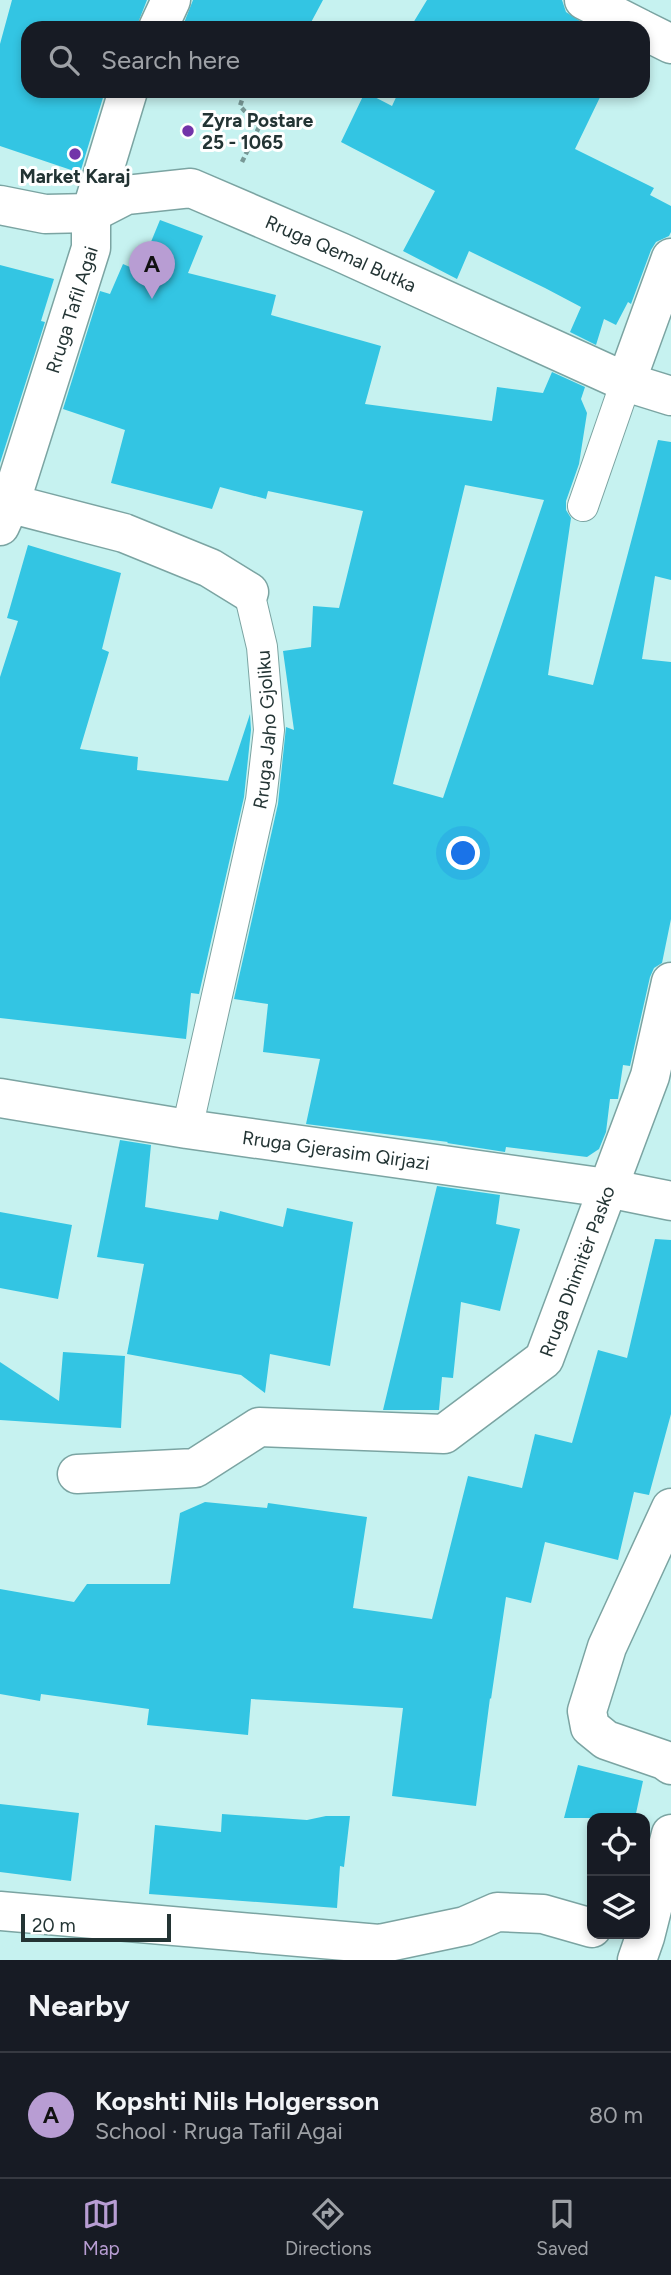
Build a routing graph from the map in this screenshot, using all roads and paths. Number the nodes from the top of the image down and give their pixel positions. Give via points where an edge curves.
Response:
1 (171, 0) edge
2 (584, 0) edge
3 (161, 21) edge
4 (625, 21) edge
5 (650, 34) edge
6 (671, 44) edge
7 (126, 98) edge
8 (243, 98) edge
9 (247, 152) dead end
10 (0, 205) edge
11 (91, 213) junction
12 (671, 258) edge
13 (626, 382) junction
14 (671, 396) edge
15 (583, 506) dead end
16 (3, 510) edge
17 (249, 592) joint
18 (671, 982) edge
19 (0, 1098) edge
20 (187, 1129) junction
21 (607, 1188) junction
22 (671, 1201) edge
23 (77, 1474) dead end
24 (671, 1508) edge
25 (671, 1765) edge
26 (671, 1834) edge
27 (0, 1911) edge
28 (587, 1927) edge
29 (635, 1944) edge

1 - 3 street
2 - 4 street
5 - 6 street
7 - 11 street, Rruga Tafil Agai
8 - 9 path via 240,106 259,127
10 - 11 street, Rruga Qemal Butka via 45,214
11 - 13 street, Rruga Qemal Butka via 126,195 191,188
11 - 16 street, Rruga Tafil Agai via 91,248
12 - 13 street
13 - 14 street, Rruga Qemal Butka
13 - 15 lane
16 - 17 street, Rruga Jaho Gjoliku via 124,533 210,568
17 - 20 lane, Rruga Jaho Gjoliku via 262,647 269,730 261,800
18 - 21 street, Rruga Dhimitër Pasko via 650,1076
19 - 20 street, Rruga Gjerasim Qirjazi
20 - 21 street, Rruga Gjerasim Qirjazi
21 - 22 street, Rruga Gjerasim Qirjazi
21 - 23 street, Rruga Dhimitër Pasko via 544,1359 444,1434 259,1427 195,1468
24 - 25 street via 607,1647 587,1711 590,1727 606,1740
26 - 29 street
27 - 28 street via 379,1944 465,1926 496,1912 543,1914

